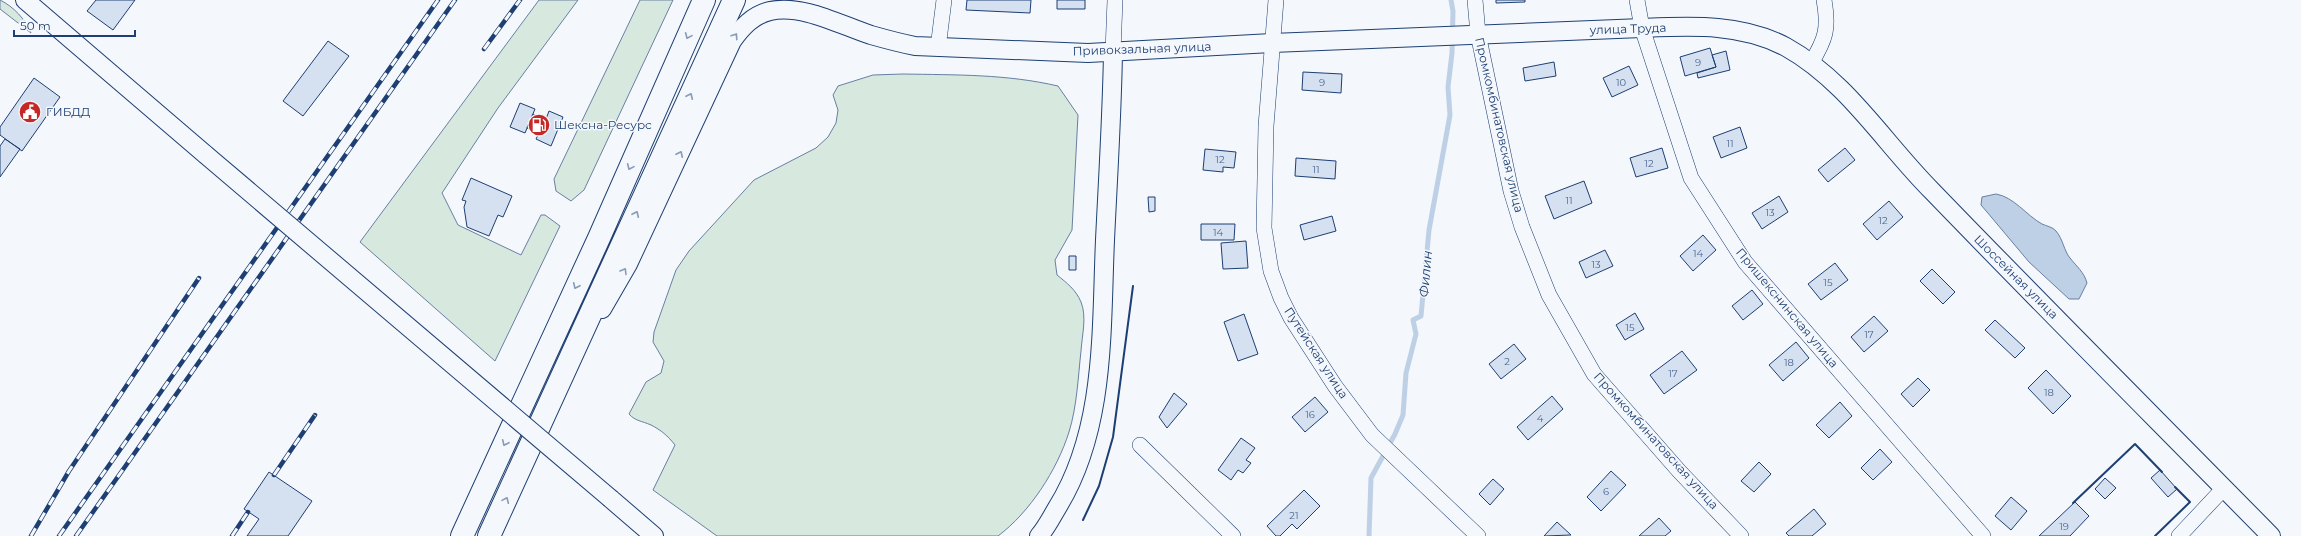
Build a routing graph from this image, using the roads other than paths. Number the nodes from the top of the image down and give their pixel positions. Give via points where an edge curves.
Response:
1 (25, 0) edge
2 (704, 0) edge
3 (734, 0) edge
4 (806, 0) edge
5 (944, 0) edge
6 (1115, 0) edge
7 (1276, 0) edge
8 (1474, 0) edge
9 (1637, 0) edge
10 (1824, 0) edge
11 (849, 27) junction
12 (1642, 28) junction
13 (1478, 34) junction
14 (1438, 37) joint
15 (1272, 43) junction
16 (938, 48) junction
17 (1113, 52) junction
18 (1811, 63) junction
19 (562, 377) junction
20 (1140, 445) dead end
21 (2224, 488) junction
22 (462, 536) edge
23 (489, 536) edge
24 (654, 536) edge
25 (1039, 536) edge
26 (1233, 536) edge
27 (1478, 536) edge
28 (1741, 536) edge
29 (1983, 536) edge
30 (2179, 536) edge
31 (2271, 536) edge

1 - 24 street, bridge
2 -> 22 highway via 599,238
19 -> 3 highway
4 - 11 street
5 - 16 street
6 - 17 street
7 - 15 street, Путейская улица
8 - 13 street, Промкомбинатовская улица
9 - 12 street, Пришекснинская улица
10 - 18 street via 1828,20 1826,34
11 - 16 street, Привокзальная улица via 893,41
19 -> 11 street via 628,264 732,41 743,26 769,11 783,10 813,15
12 - 13 street, улица Труда
12 - 18 street, улица Труда via 1733,30 1769,40
12 - 29 street, Пришекснинская улица via 1691,178 1741,256
13 - 14 street, улица Труда
13 - 28 street, Промкомбинатовская улица via 1511,191 1522,227 1549,295 1594,374
14 - 15 street, Привокзальная улица
15 - 17 street, Привокзальная улица
15 - 27 street, Путейская улица via 1264,215 1266,250 1291,318 1335,386 1372,435
16 - 17 street, Привокзальная улица
17 - 25 street via 1100,338 1094,407 1077,470
18 - 21 street, Шоссейная улица via 1846,94 1929,189
23 -> 19 highway
20 - 26 street
21 - 30 street
21 - 31 street, Шоссейная улица

